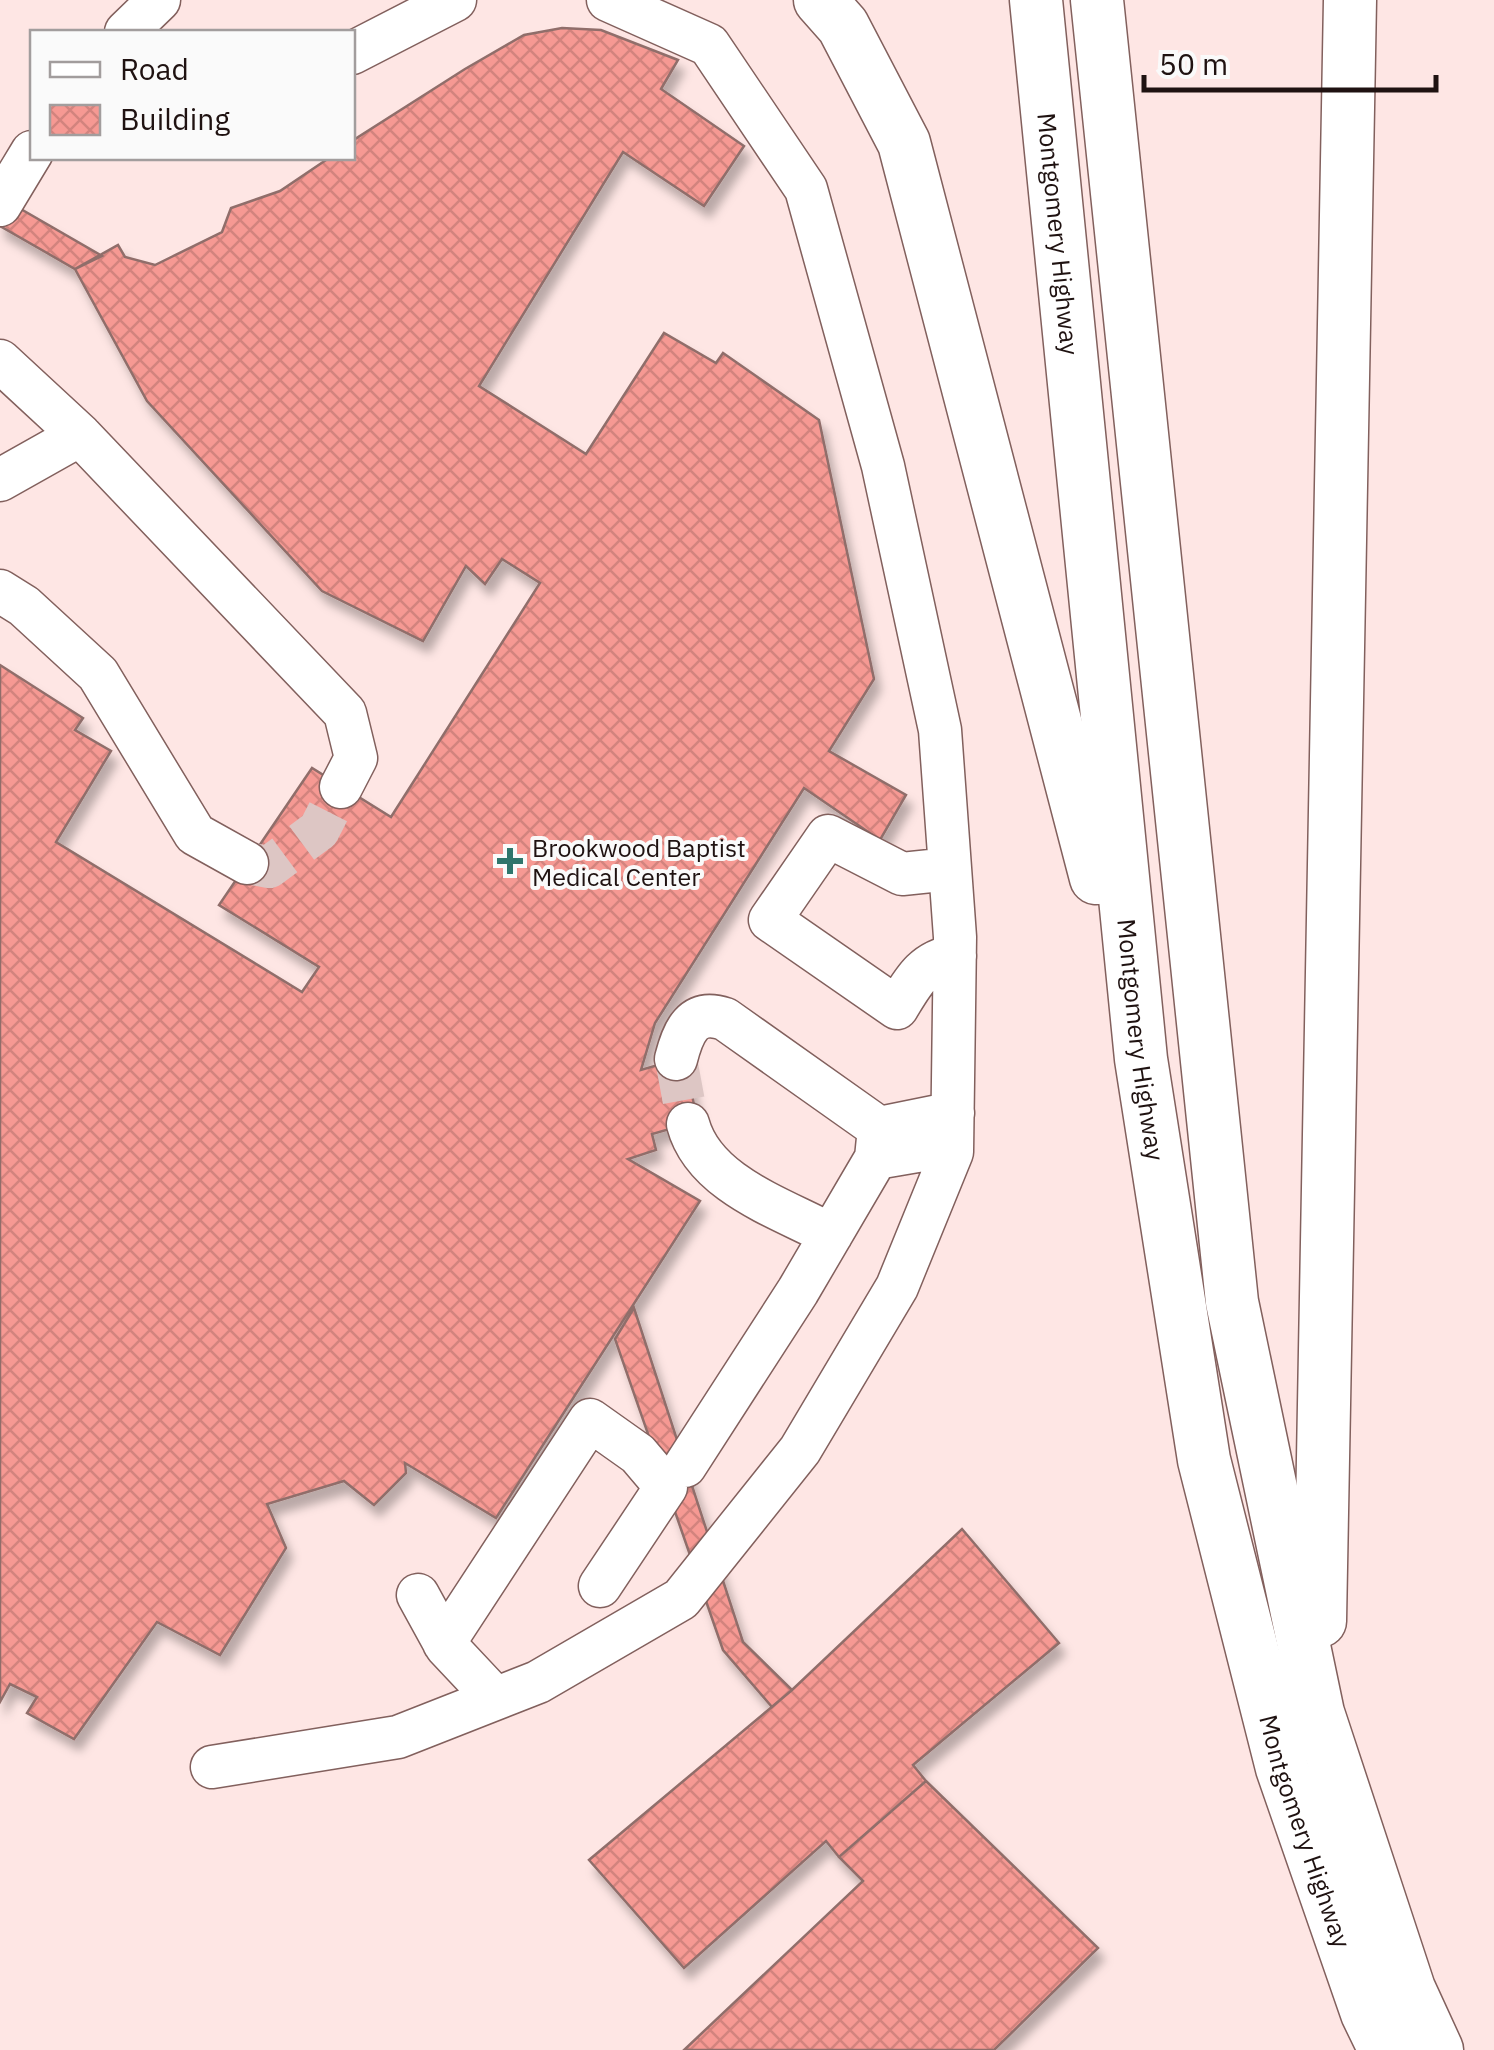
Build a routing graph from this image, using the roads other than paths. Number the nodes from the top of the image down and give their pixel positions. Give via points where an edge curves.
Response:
1 (160, 0) edge
2 (455, 0) edge
3 (608, 0) edge
4 (820, 0) edge
5 (1036, 0) edge
6 (1098, 0) edge
7 (1350, 0) edge
8 (128, 30) edge
9 (355, 51) edge
10 (30, 155) edge
11 (0, 204) edge
12 (0, 361) edge
13 (80, 435) junction
14 (0, 480) edge
15 (0, 590) edge
16 (341, 786) tunnel mouth
17 (247, 863) tunnel mouth
18 (950, 869) junction
19 (955, 956) junction
20 (676, 1060) tunnel mouth
21 (1141, 1060) junction
22 (688, 1124) tunnel mouth
23 (953, 1129) junction
24 (878, 1143) junction
25 (832, 1235) junction
26 (685, 1466) dead end
27 (600, 1586) dead end
28 (418, 1595) dead end
29 (444, 1643) junction
30 (494, 1697) junction
31 (1318, 1712) junction
32 (212, 1767) dead end
33 (1387, 2017) edge
34 (1437, 2050) edge

1 - 8 street
2 - 9 street
3 - 18 street via 709,45 806,189 883,466 932,692
4 - 21 main road via 843,26 910,160
5 - 21 main road, Montgomery Highway
6 - 31 main road, Montgomery Highway via 1232,1302
7 - 31 main road
10 - 11 street
12 - 13 street
13 - 14 street
13 - 16 street via 345,713 356,758
15 - 17 street via 98,674 194,834
18 - 19 street
18 - 19 street via 902,874 828,836 770,920 897,1008 921,970
19 - 23 street
20 - 24 street via 683,1032 694,1020 712,1014 725,1019
21 - 33 main road, Montgomery Highway via 1204,1460 1282,1768
22 - 25 street via 704,1160 721,1174
23 - 24 street
23 - 30 street via 898,1286 810,1434 680,1599 538,1682
24 - 25 street
25 - 26 street
27 - 29 street via 666,1487 638,1454 590,1420
28 - 29 street
29 - 30 street
30 - 32 street via 398,1737
31 - 33 main road, Montgomery Highway
33 - 34 main road, Montgomery Highway

